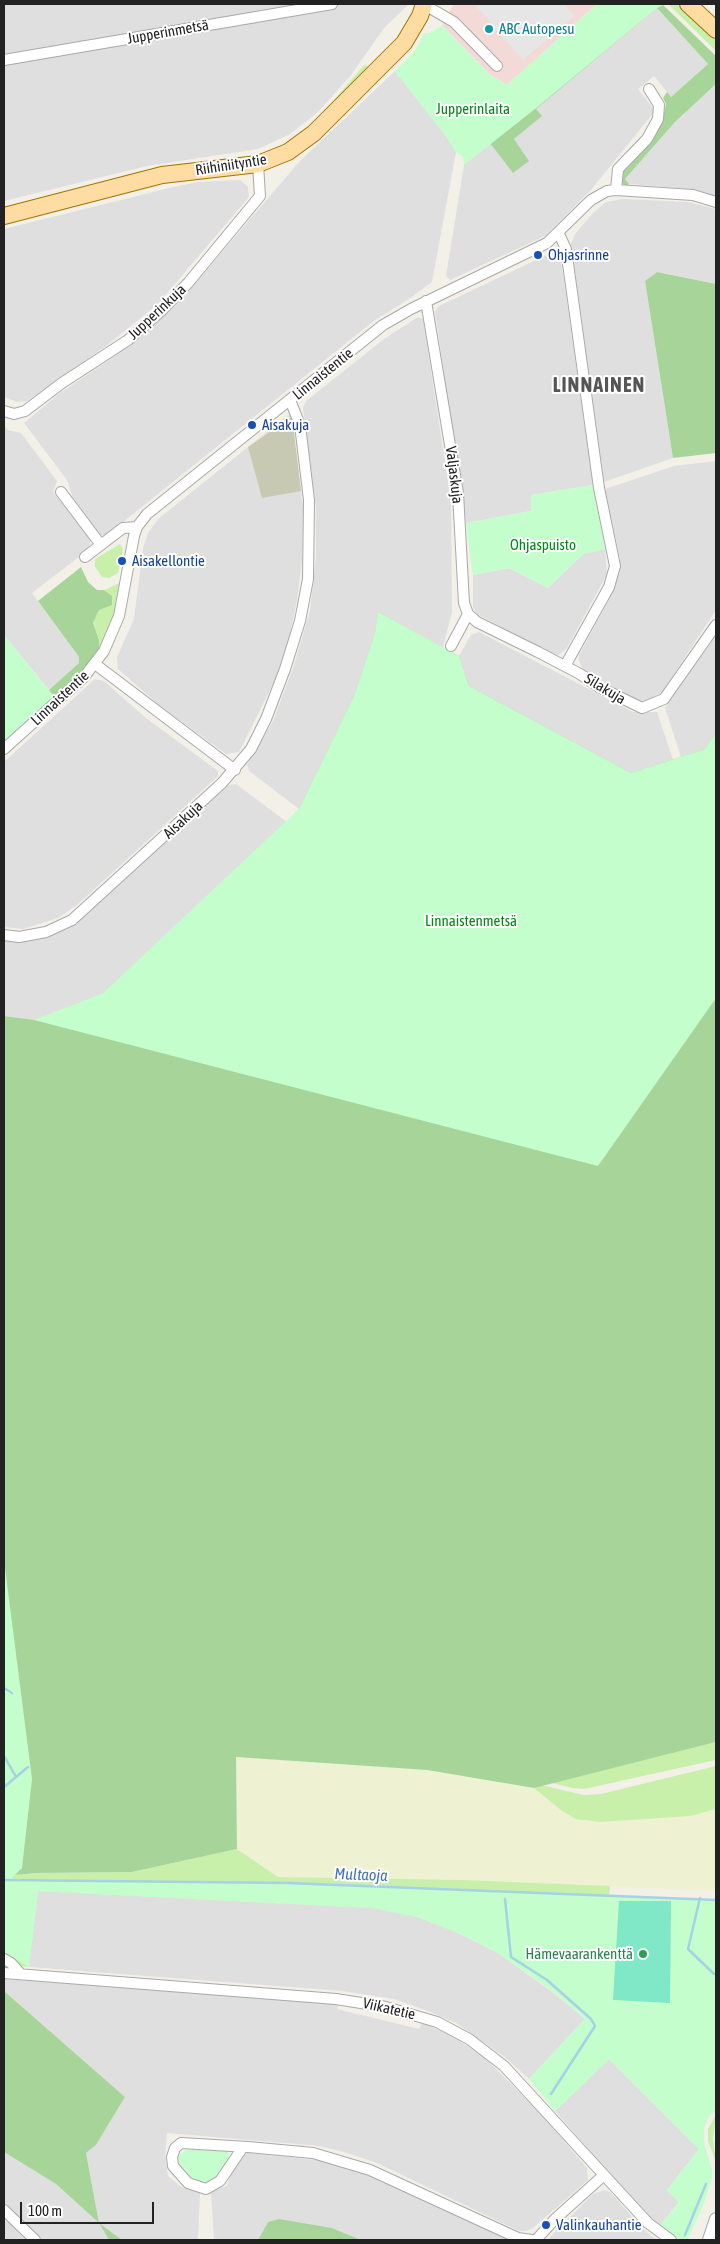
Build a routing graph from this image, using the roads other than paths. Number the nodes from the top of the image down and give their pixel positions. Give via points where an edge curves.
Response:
1 (332, 4) edge
2 (423, 4) edge
3 (688, 4) edge
4 (716, 30) edge
5 (4, 60) edge
6 (497, 66) dead end
7 (650, 89) dead end
8 (258, 164) junction
9 (616, 190) junction
10 (716, 202) edge
11 (4, 216) edge
12 (558, 234) junction
13 (426, 301) junction
14 (290, 400) junction
15 (4, 411) edge
16 (62, 492) dead end
17 (137, 527) junction
18 (101, 545) junction
19 (85, 557) dead end
20 (468, 614) junction
21 (716, 625) edge
22 (451, 646) dead end
23 (95, 664) junction
24 (565, 666) junction
25 (4, 749) edge
26 (235, 770) junction
27 (4, 935) edge
28 (4, 1959) edge
29 (19, 1972) junction
30 (4, 1973) edge
31 (243, 2147) junction
32 (604, 2175) junction
33 (4, 2210) edge
34 (716, 2220) edge
35 (35, 2240) edge
36 (534, 2240) edge
37 (671, 2240) edge
38 (709, 2240) edge

1 - 5 street, Jupperinmetsä
2 - 6 street via 454,22
2 - 8 main road, Riihiniityntie via 420,16 404,43 337,111 297,147
3 - 4 main road
7 - 9 street via 659,105 658,119 647,139 618,169
8 - 11 main road, Riihiniityntie via 162,176
8 - 15 street, Jupperinkuja via 260,196 161,311 124,344 25,411 14,414
9 - 10 street, Linnaistentie via 693,195
9 - 12 street, Linnaistentie via 604,192 591,200
12 - 13 street, Linnaistentie via 542,246
12 - 24 street via 566,249 599,488 615,566 609,587
13 - 14 street, Linnaistentie via 383,325
13 - 20 street, Valjaskuja via 458,493 464,603
14 - 17 street, Linnaistentie via 154,507
14 - 26 street, Aisakuja via 300,425 308,492 308,580 285,670 266,719 251,749
16 - 18 street
17 - 18 street via 122,528
17 - 23 street, Linnaistentie via 129,553 119,616 110,641
18 - 19 street
20 - 22 street
20 - 24 street, Silakuja via 477,622
21 - 24 street, Silakuja via 672,690 664,699 650,706 631,705
23 - 25 street, Linnaistentie
23 - 26 street
26 - 27 street, Aisakuja via 72,920 46,932
28 - 29 street
29 - 30 street, Viikatetie
29 - 32 street, Viikatetie via 336,1999 419,2016 452,2028 504,2066
31 - 31 street via 181,2144 175,2148 173,2166 188,2183 206,2189 220,2181
31 - 36 street via 313,2153 339,2160 399,2182 518,2238
32 - 36 street
32 - 37 street, Viikatetie via 648,2224
33 - 35 street
34 - 38 street

